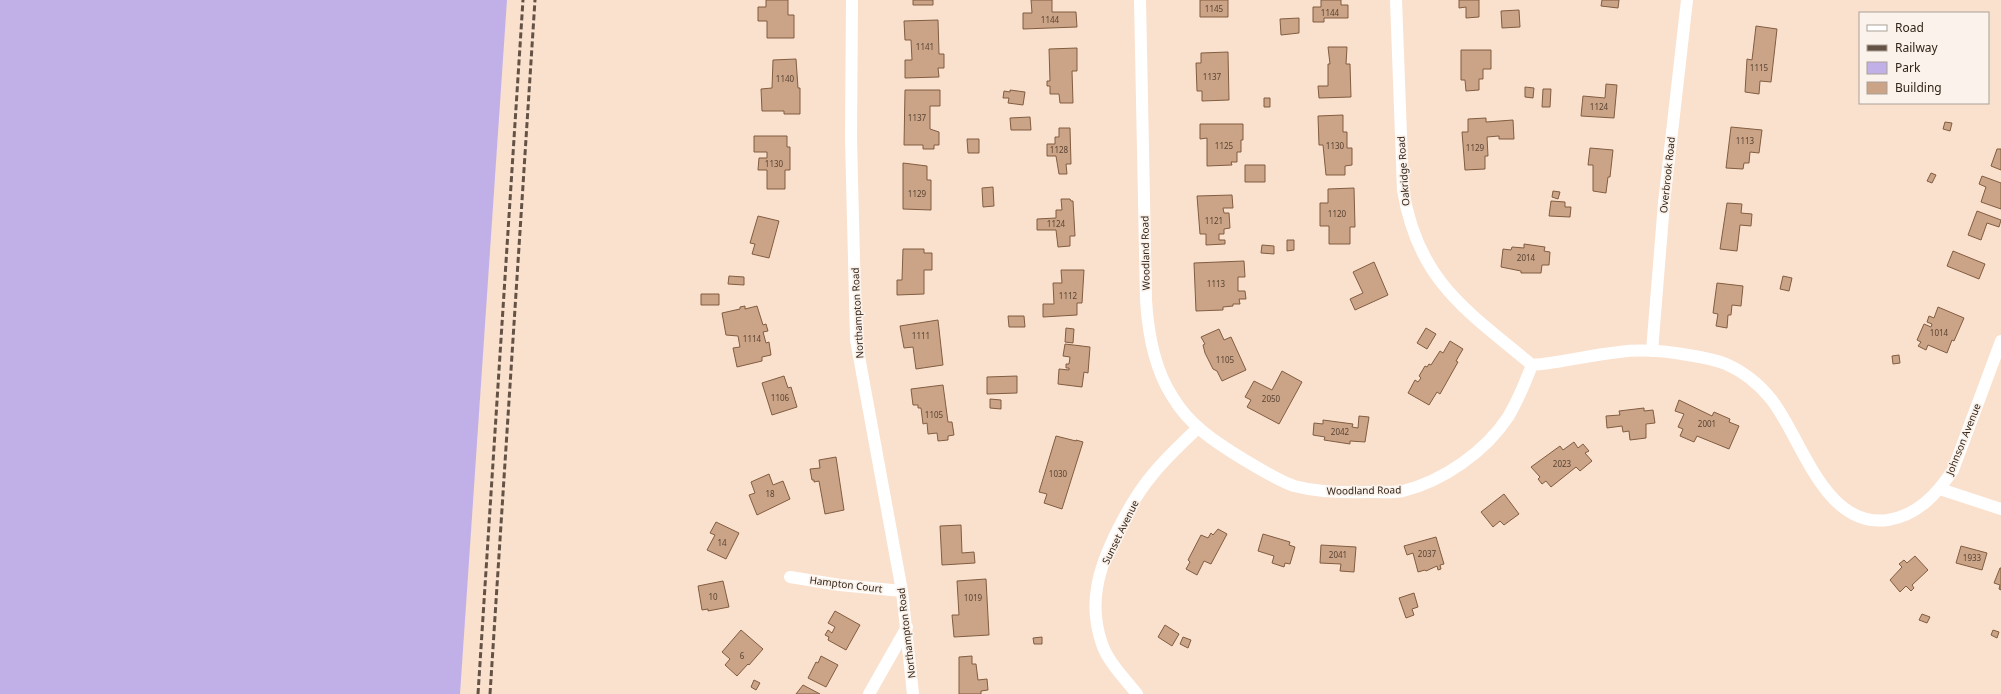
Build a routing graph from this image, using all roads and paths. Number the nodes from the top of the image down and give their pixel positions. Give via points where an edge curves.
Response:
1 (852, 0) edge
2 (1140, 0) edge
3 (1396, 0) edge
4 (1687, 0) edge
5 (2001, 341) edge
6 (1652, 351) junction
7 (1532, 365) junction
8 (1198, 428) junction
9 (1940, 489) junction
10 (2001, 509) edge
11 (790, 578) dead end
12 (902, 590) junction
13 (907, 627) junction
14 (869, 694) edge
15 (912, 694) edge
16 (1137, 694) edge

1 - 12 street, Northampton Road via 851,138 856,340
2 - 8 street, Woodland Road via 1147,318 1152,348 1161,375 1171,396
3 - 7 street, Oakridge Road via 1403,190 1406,211 1416,241 1443,286 1464,308
4 - 6 street, Overbrook Road via 1664,203
5 - 9 street, Johnson Avenue via 1953,470
6 - 7 street via 1620,351 1572,361
6 - 9 street, Johnson Avenue via 1704,357 1724,363 1739,370 1759,385 1772,400 1807,461 1833,499 1853,514 1867,519 1898,518 1912,513
7 - 8 street, Woodland Road via 1519,398 1507,418 1490,438 1471,456 1449,471 1429,482 1402,491 1337,493 1293,485 1211,440
8 - 16 street, Sunset Avenue via 1175,449 1139,492 1102,566 1097,587 1095,608 1102,646
9 - 10 street
11 - 12 street, Hampton Court
12 - 13 street, Northampton Road
13 - 14 street
13 - 15 street, Northampton Road

